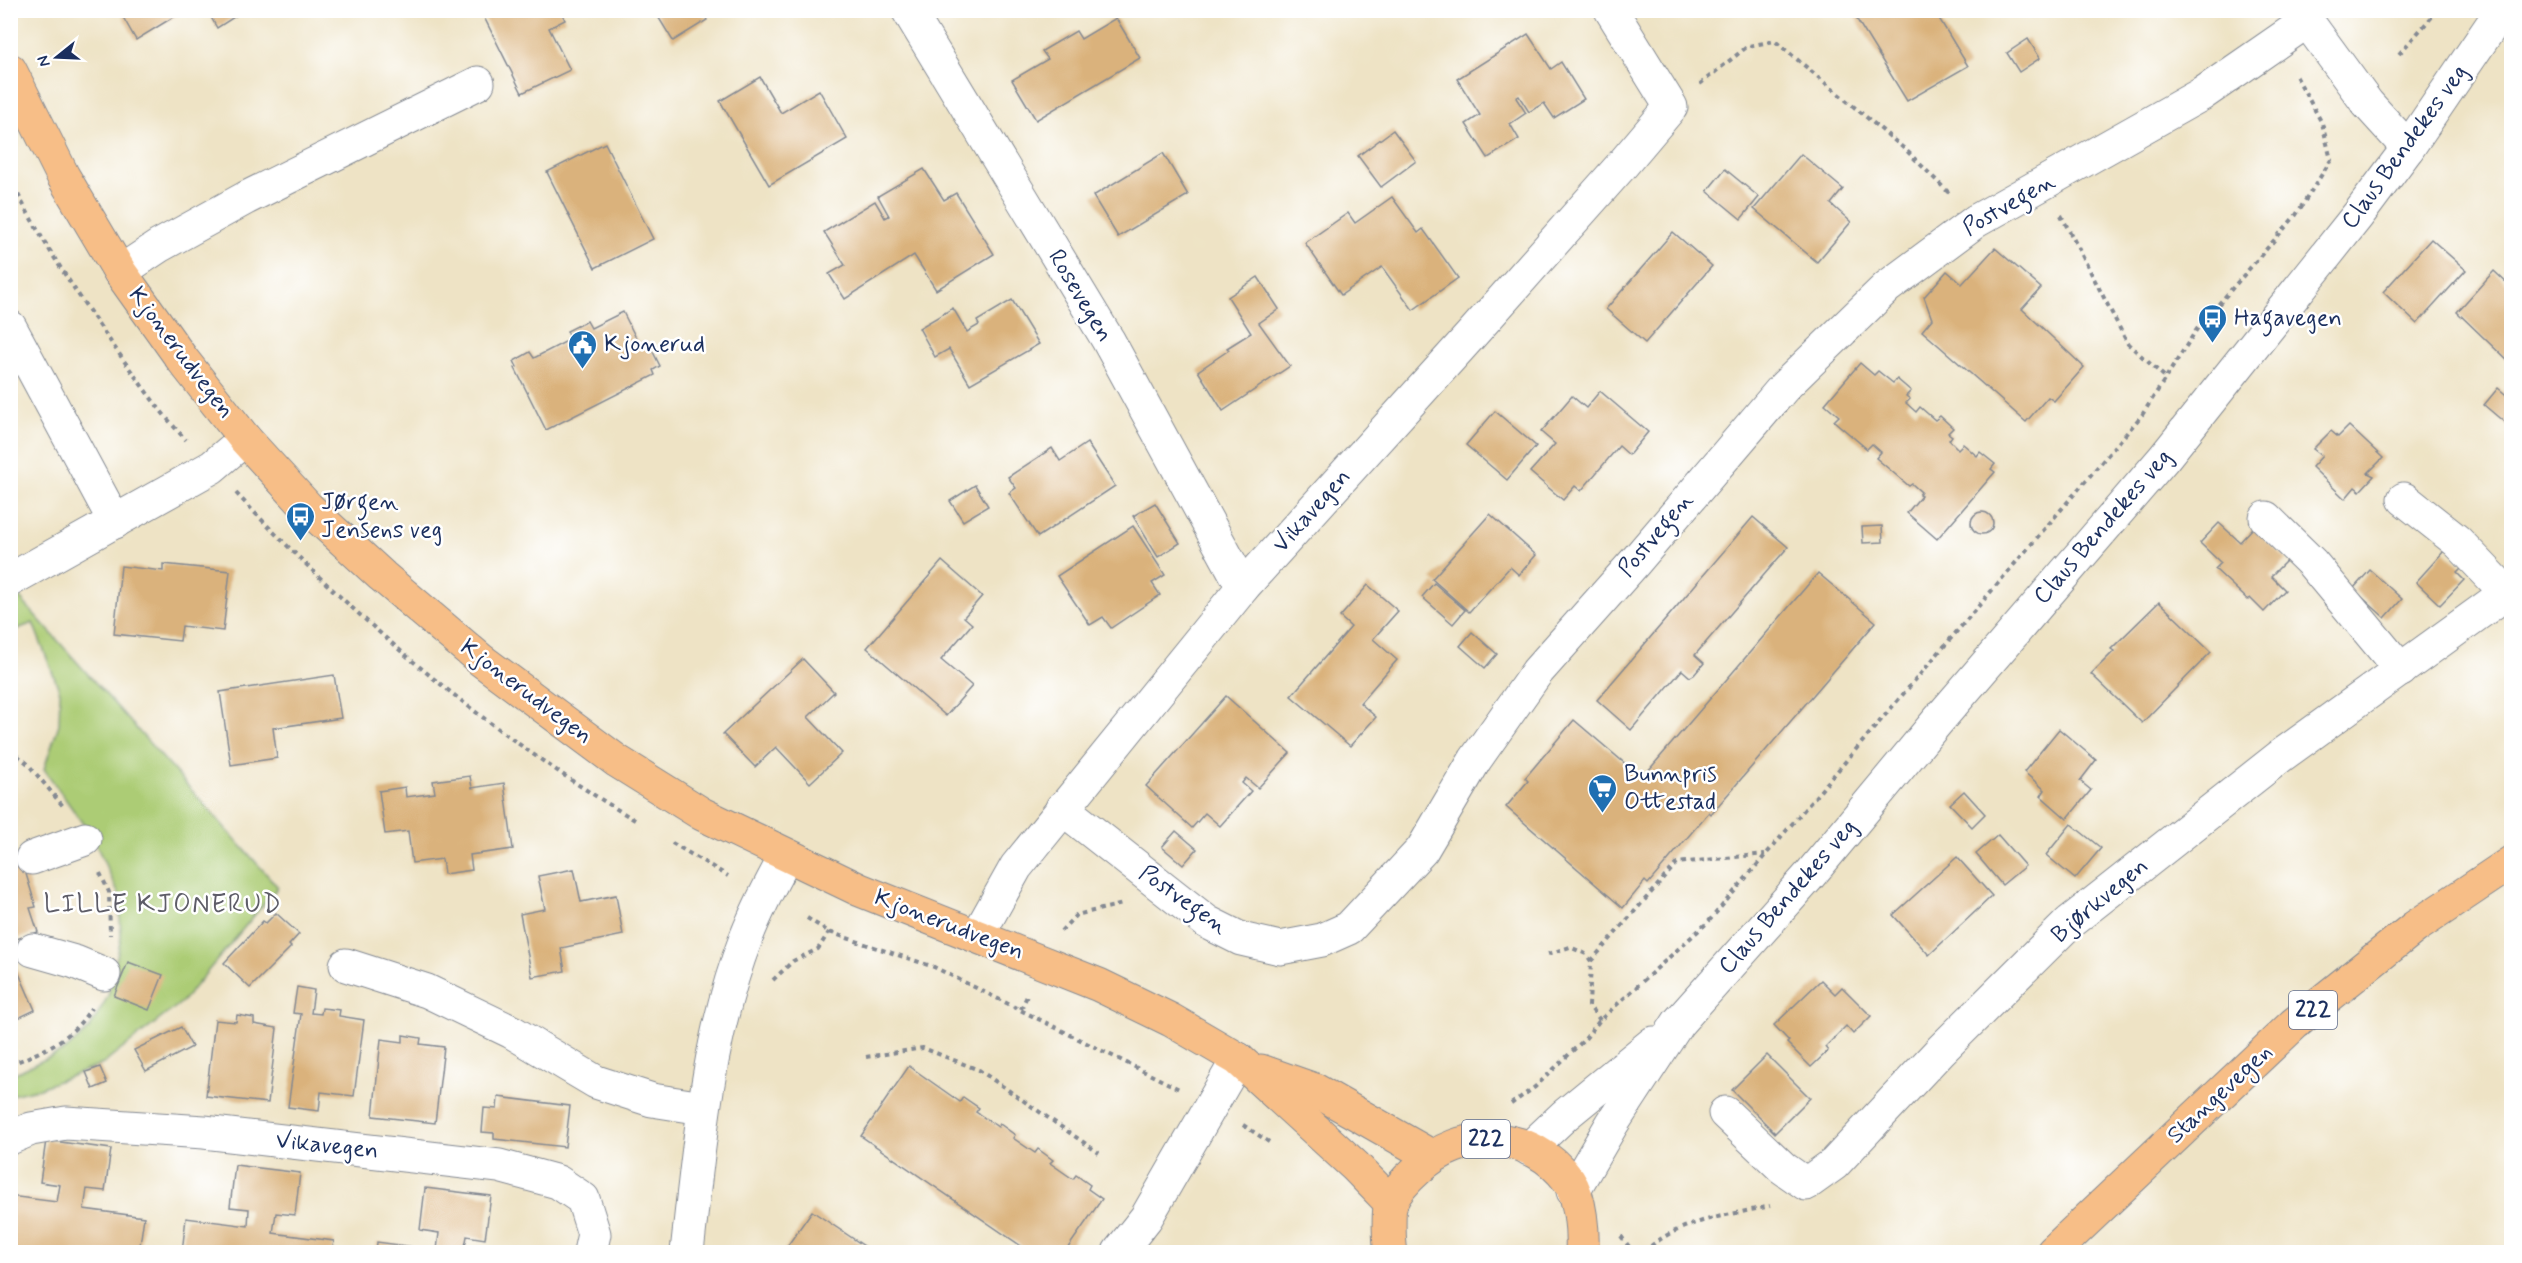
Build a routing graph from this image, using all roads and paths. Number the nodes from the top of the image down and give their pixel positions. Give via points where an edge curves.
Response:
1 (908, 10) edge
2 (1611, 10) edge
3 (2438, 10) edge
4 (2502, 10) edge
5 (2303, 16) edge
6 (2277, 42) junction
7 (2399, 54) dead end
8 (10, 70) edge
9 (478, 83) dead end
10 (1671, 107) junction
11 (2409, 148) junction
12 (10, 178) edge
13 (2044, 183) junction
14 (1976, 220) junction
15 (120, 272) junction
16 (10, 327) edge
17 (2166, 378) junction
18 (245, 439) junction
19 (212, 467) junction
20 (2404, 499) dead end
21 (2266, 518) dead end
22 (116, 522) junction
23 (10, 580) edge
24 (1243, 587) junction
25 (2509, 591) edge
26 (2401, 670) junction
27 (10, 750) edge
28 (1062, 808) junction
29 (85, 838) junction
30 (1766, 854) junction
31 (786, 856) junction
32 (32, 858) dead end
33 (2511, 862) edge
34 (1128, 900) dead end
35 (807, 918) dead end
36 (829, 932) junction
37 (1058, 935) dead end
38 (978, 936) junction
39 (33, 950) dead end
40 (1548, 954) dead end
41 (1591, 961) junction
42 (346, 965) dead end
43 (104, 974) junction
44 (770, 987) dead end
45 (1600, 1020) junction
46 (1678, 1023) junction
47 (866, 1057) dead end
48 (1243, 1062) junction
49 (10, 1065) edge
50 (1211, 1106) junction
51 (703, 1108) junction
52 (1502, 1109) dead end
53 (1725, 1113) dead end
54 (10, 1138) edge
55 (1274, 1146) dead end
56 (1529, 1149) junction
57 (1099, 1154) dead end
58 (1431, 1156) junction
59 (1806, 1184) junction
60 (1573, 1191) junction
61 (1391, 1203) junction
62 (590, 1252) edge
63 (687, 1252) edge
64 (1119, 1252) edge
65 (1391, 1252) edge
66 (1582, 1252) edge
67 (1644, 1252) edge
68 (2053, 1252) edge

1 - 24 street, Rosevegen via 1108,340
2 - 10 street
3 - 7 path
4 - 11 street, Claus Bendekes veg
5 - 6 street, Postvegen
5 - 11 street via 2367,103
6 - 13 street, Postvegen via 2202,94
6 - 17 path via 2322,123 2331,160 2296,215 2197,328
8 - 15 main road, Kjonerudvegen via 63,176
9 - 15 street via 246,198
10 - 14 path via 1748,46 1775,41 1907,150
10 - 24 street, Vikavegen
11 - 46 street, Claus Bendekes veg via 2164,458 1809,876
12 - 19 path via 79,297 158,406
13 - 14 street, Postvegen
13 - 17 path via 2128,344
14 - 28 street, Postvegen via 1887,287 1785,386 1537,672 1474,760 1422,850 1348,928 1322,940 1280,948 1241,939 1207,922
15 - 18 main road, Kjonerudvegen
16 - 22 street
17 - 30 path via 2142,415
18 - 19 street
18 - 31 main road, Kjonerudvegen via 325,523 481,660 617,762 702,814
19 - 22 street
20 - 25 street via 2457,541
21 - 26 street via 2312,563
22 - 23 street
24 - 28 street, Vikavegen
25 - 26 street, Bjørkvegen
26 - 59 street, Bjørkvegen via 2282,755 2070,922 1834,1164
27 - 29 path via 57,796
28 - 38 street, Vikavegen via 1016,867
29 - 32 street
29 - 43 path via 109,892 111,952
30 - 41 path via 1677,863
30 - 45 path via 1709,921
31 - 38 main road, Kjonerudvegen
31 - 51 street via 746,938 728,994
33 - 68 main road, Stangevegen / 222 via 2415,927 2294,1024
34 - 37 path via 1121,906 1076,915
35 - 36 path
36 - 44 path via 818,949 793,961
36 - 50 path via 934,967
38 - 48 main road, Kjonerudvegen via 1099,985 1171,1020
39 - 43 street
40 - 41 path via 1570,947 1586,954
41 - 45 path via 1590,1006
42 - 51 street via 438,996 512,1032 596,1082 652,1100
43 - 49 path via 97,998 81,1024 61,1041
45 - 52 path via 1535,1087
46 - 56 street, Claus Bendekes veg
46 - 60 street, Claus Bendekes veg
47 - 57 path via 924,1048 979,1070
48 - 50 street
48 - 58 main road, Kjonerudvegen via 1316,1090
48 - 61 main road, Kjonerudvegen
50 - 55 path
50 - 64 street via 1146,1218
51 - 63 street
53 - 59 street via 1783,1168
54 - 62 street, Vikavegen via 32,1129 66,1123 204,1132 499,1166 558,1182 583,1199 594,1234
56 - 58 main road, 222 via 1498,1139 1474,1139
56 - 60 main road, 222 via 1551,1162 1570,1182
58 - 61 main road, 222 via 1409,1177
59 - 67 path via 1781,1203 1689,1224
60 - 66 main road, 222
61 - 65 main road

